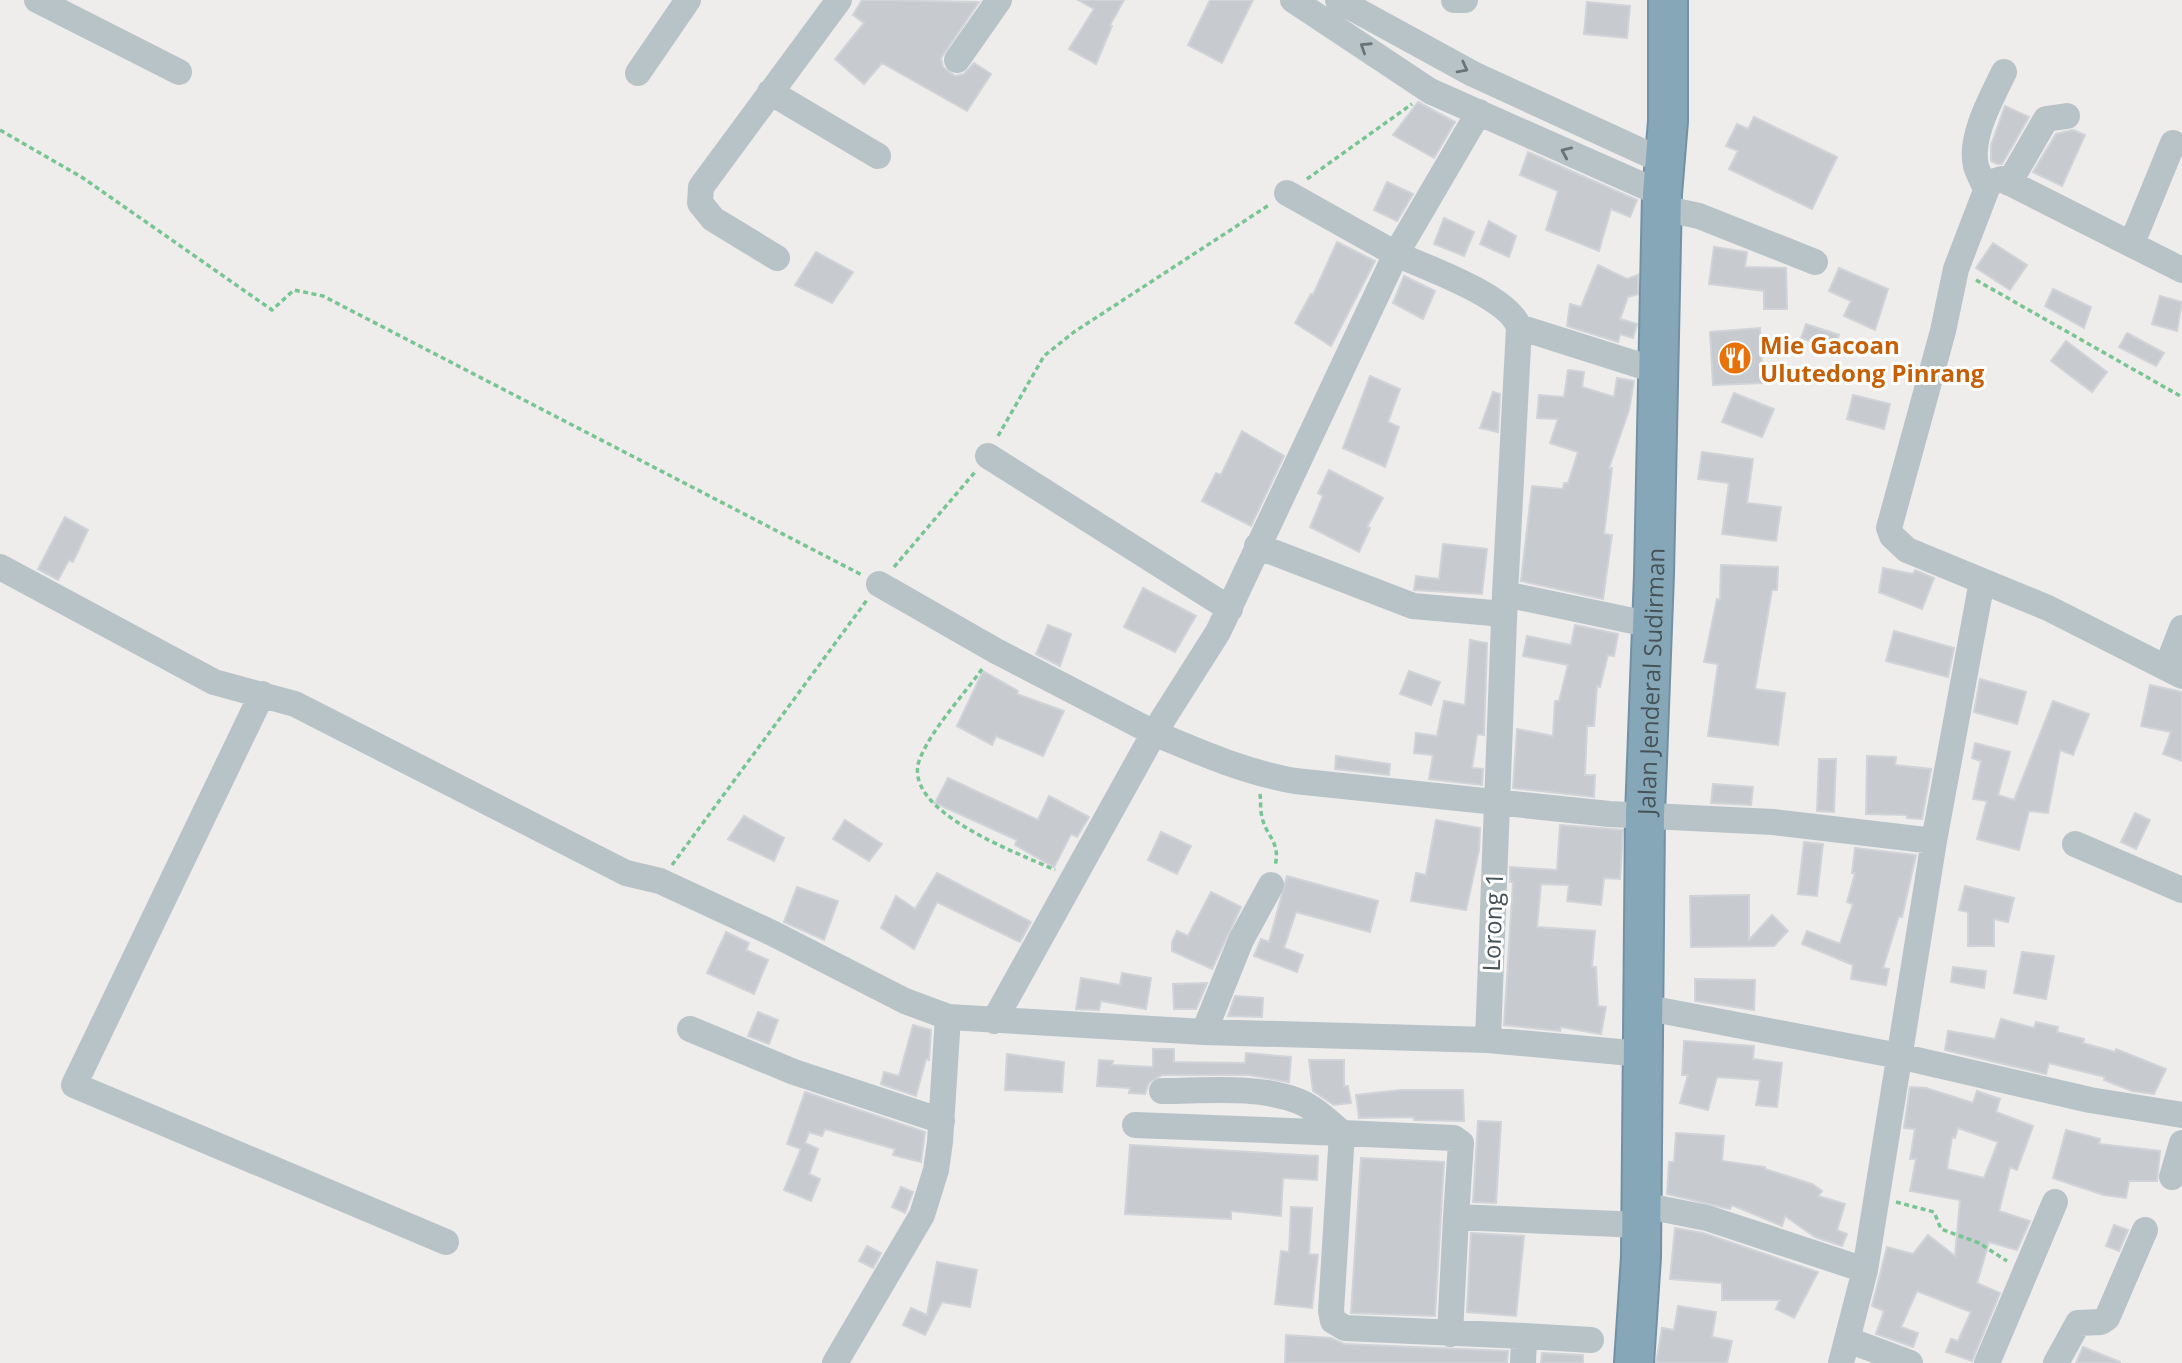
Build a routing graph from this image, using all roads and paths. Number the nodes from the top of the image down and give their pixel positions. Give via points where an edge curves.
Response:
1 (37, 0) edge
2 (688, 0) edge
3 (839, 0) edge
4 (999, 0) edge
5 (1338, 0) edge
6 (1454, 0) edge
7 (1465, 0) edge
8 (1668, 0) edge
9 (1297, 1) edge
10 (957, 60) dead end
11 (179, 72) dead end
12 (2004, 72) dead end
13 (638, 73) dead end
14 (770, 92) junction
15 (1479, 112) junction
16 (2067, 116) dead end
17 (0, 130) edge
18 (2173, 143) dead end
19 (878, 156) dead end
20 (1997, 185) junction
21 (1663, 188) junction
22 (1287, 193) dead end
23 (2132, 243) junction
24 (1396, 254) junction
25 (778, 258) dead end
26 (1815, 262) dead end
27 (1956, 269) junction
28 (2182, 270) edge
29 (1520, 327) junction
30 (1658, 371) junction
31 (2182, 397) edge
32 (988, 456) dead end
33 (1257, 546) junction
34 (0, 567) edge
35 (1982, 581) junction
36 (879, 584) joint
37 (1505, 604) junction
38 (1230, 609) junction
39 (1652, 625) junction
40 (2182, 628) edge
41 (996, 651) junction
42 (2174, 672) edge
43 (262, 694) junction
44 (1154, 733) junction
45 (1259, 774) junction
46 (1497, 803) junction
47 (1645, 815) junction
48 (1934, 841) junction
49 (2075, 844) dead end
50 (1073, 878) junction
51 (1271, 885) joint
52 (2182, 890) edge
53 (1643, 1007) junction
54 (948, 1017) junction
55 (994, 1021) junction
56 (690, 1029) dead end
57 (1203, 1032) junction
58 (1488, 1040) junction
59 (1642, 1054) junction
60 (1899, 1056) junction
61 (1163, 1091) dead end
62 (2182, 1115) edge
63 (942, 1121) junction
64 (1136, 1125) dead end
65 (1342, 1133) junction
66 (2182, 1143) edge
67 (2172, 1177) dead end
68 (1877, 1198) junction
69 (2055, 1202) dead end
70 (1642, 1215) junction
71 (1456, 1217) junction
72 (2145, 1230) dead end
73 (446, 1242) dead end
74 (1865, 1269) junction
75 (2025, 1274) junction
76 (1450, 1334) junction
77 (1524, 1336) junction
78 (1591, 1340) dead end
79 (1845, 1351) edge
80 (835, 1363) edge
81 (1523, 1363) edge
82 (1634, 1363) edge
83 (1910, 1363) edge
84 (1987, 1363) edge
85 (2056, 1363) edge

1 - 11 street
2 - 13 street
3 - 14 street
4 - 10 street
5 -> 21 street via 1473,74
6 - 7 street
8 - 21 highway, Jalan Jenderal Sudirman
15 -> 9 street via 1430,90
12 - 20 street via 1976,152 1976,165
14 - 19 street
14 - 25 street via 701,187 700,203 713,219
21 -> 15 street
15 - 24 street
16 - 20 street via 2046,119
17 - 36 path via 83,178 272,310 294,290 323,296
18 - 23 street
20 - 23 street
20 - 27 street
21 - 26 street via 1699,216
21 - 30 highway, Jalan Jenderal Sudirman
22 - 24 street
23 - 28 street
24 - 29 street via 1490,299 1516,316
24 - 33 street
27 - 31 path
27 - 35 street via 1889,528 1907,550
29 - 30 street
29 - 37 street, Lorong 1
30 - 39 highway, Jalan Jenderal Sudirman
32 - 38 street
33 - 37 street via 1413,606
33 - 38 street
34 - 43 street via 214,682
35 - 42 street via 2048,608
35 - 48 street
36 - 41 street
37 - 39 street
37 - 46 street, Lorong 1
38 - 44 street
39 - 47 highway, Jalan Jenderal Sudirman
40 - 42 street
41 - 44 street
41 - 50 path via 919,759 918,785 925,797 959,824
43 - 54 street via 295,704 396,752 626,873 660,881 905,1001
43 - 73 street via 74,1085
44 - 45 street
44 - 50 street
45 - 46 street
45 - 51 path via 1262,820 1278,854
46 - 47 street
46 - 58 street, Lorong 1
47 - 48 street via 1773,822
47 - 53 highway, Jalan Jenderal Sudirman
48 - 60 street
49 - 52 street
50 - 55 street
51 - 57 street via 1241,940
53 - 59 highway, Jalan Jenderal Sudirman
53 - 60 street
54 - 55 street
54 - 63 street
55 - 57 street
56 - 63 street via 794,1072
57 - 58 street
58 - 59 street
59 - 70 highway, Jalan Jenderal Sudirman
60 - 62 street via 2090,1100
60 - 68 street
61 - 65 street via 1235,1091 1297,1101
63 - 80 street via 936,1170 922,1215
64 - 65 street
65 - 71 street via 1454,1138 1461,1143
65 - 76 street via 1333,1321 1345,1328
66 - 67 street
68 - 74 street
68 - 75 path via 1934,1212 1941,1229 1979,1243
69 - 75 street
70 - 71 street
70 - 74 street via 1707,1218
70 - 82 highway, Jalan Jenderal Sudirman
71 - 76 street
72 - 85 street via 2108,1318 2078,1323
74 - 79 street
75 - 84 street
76 - 77 street
77 - 78 street
77 - 81 street
79 - 83 street

